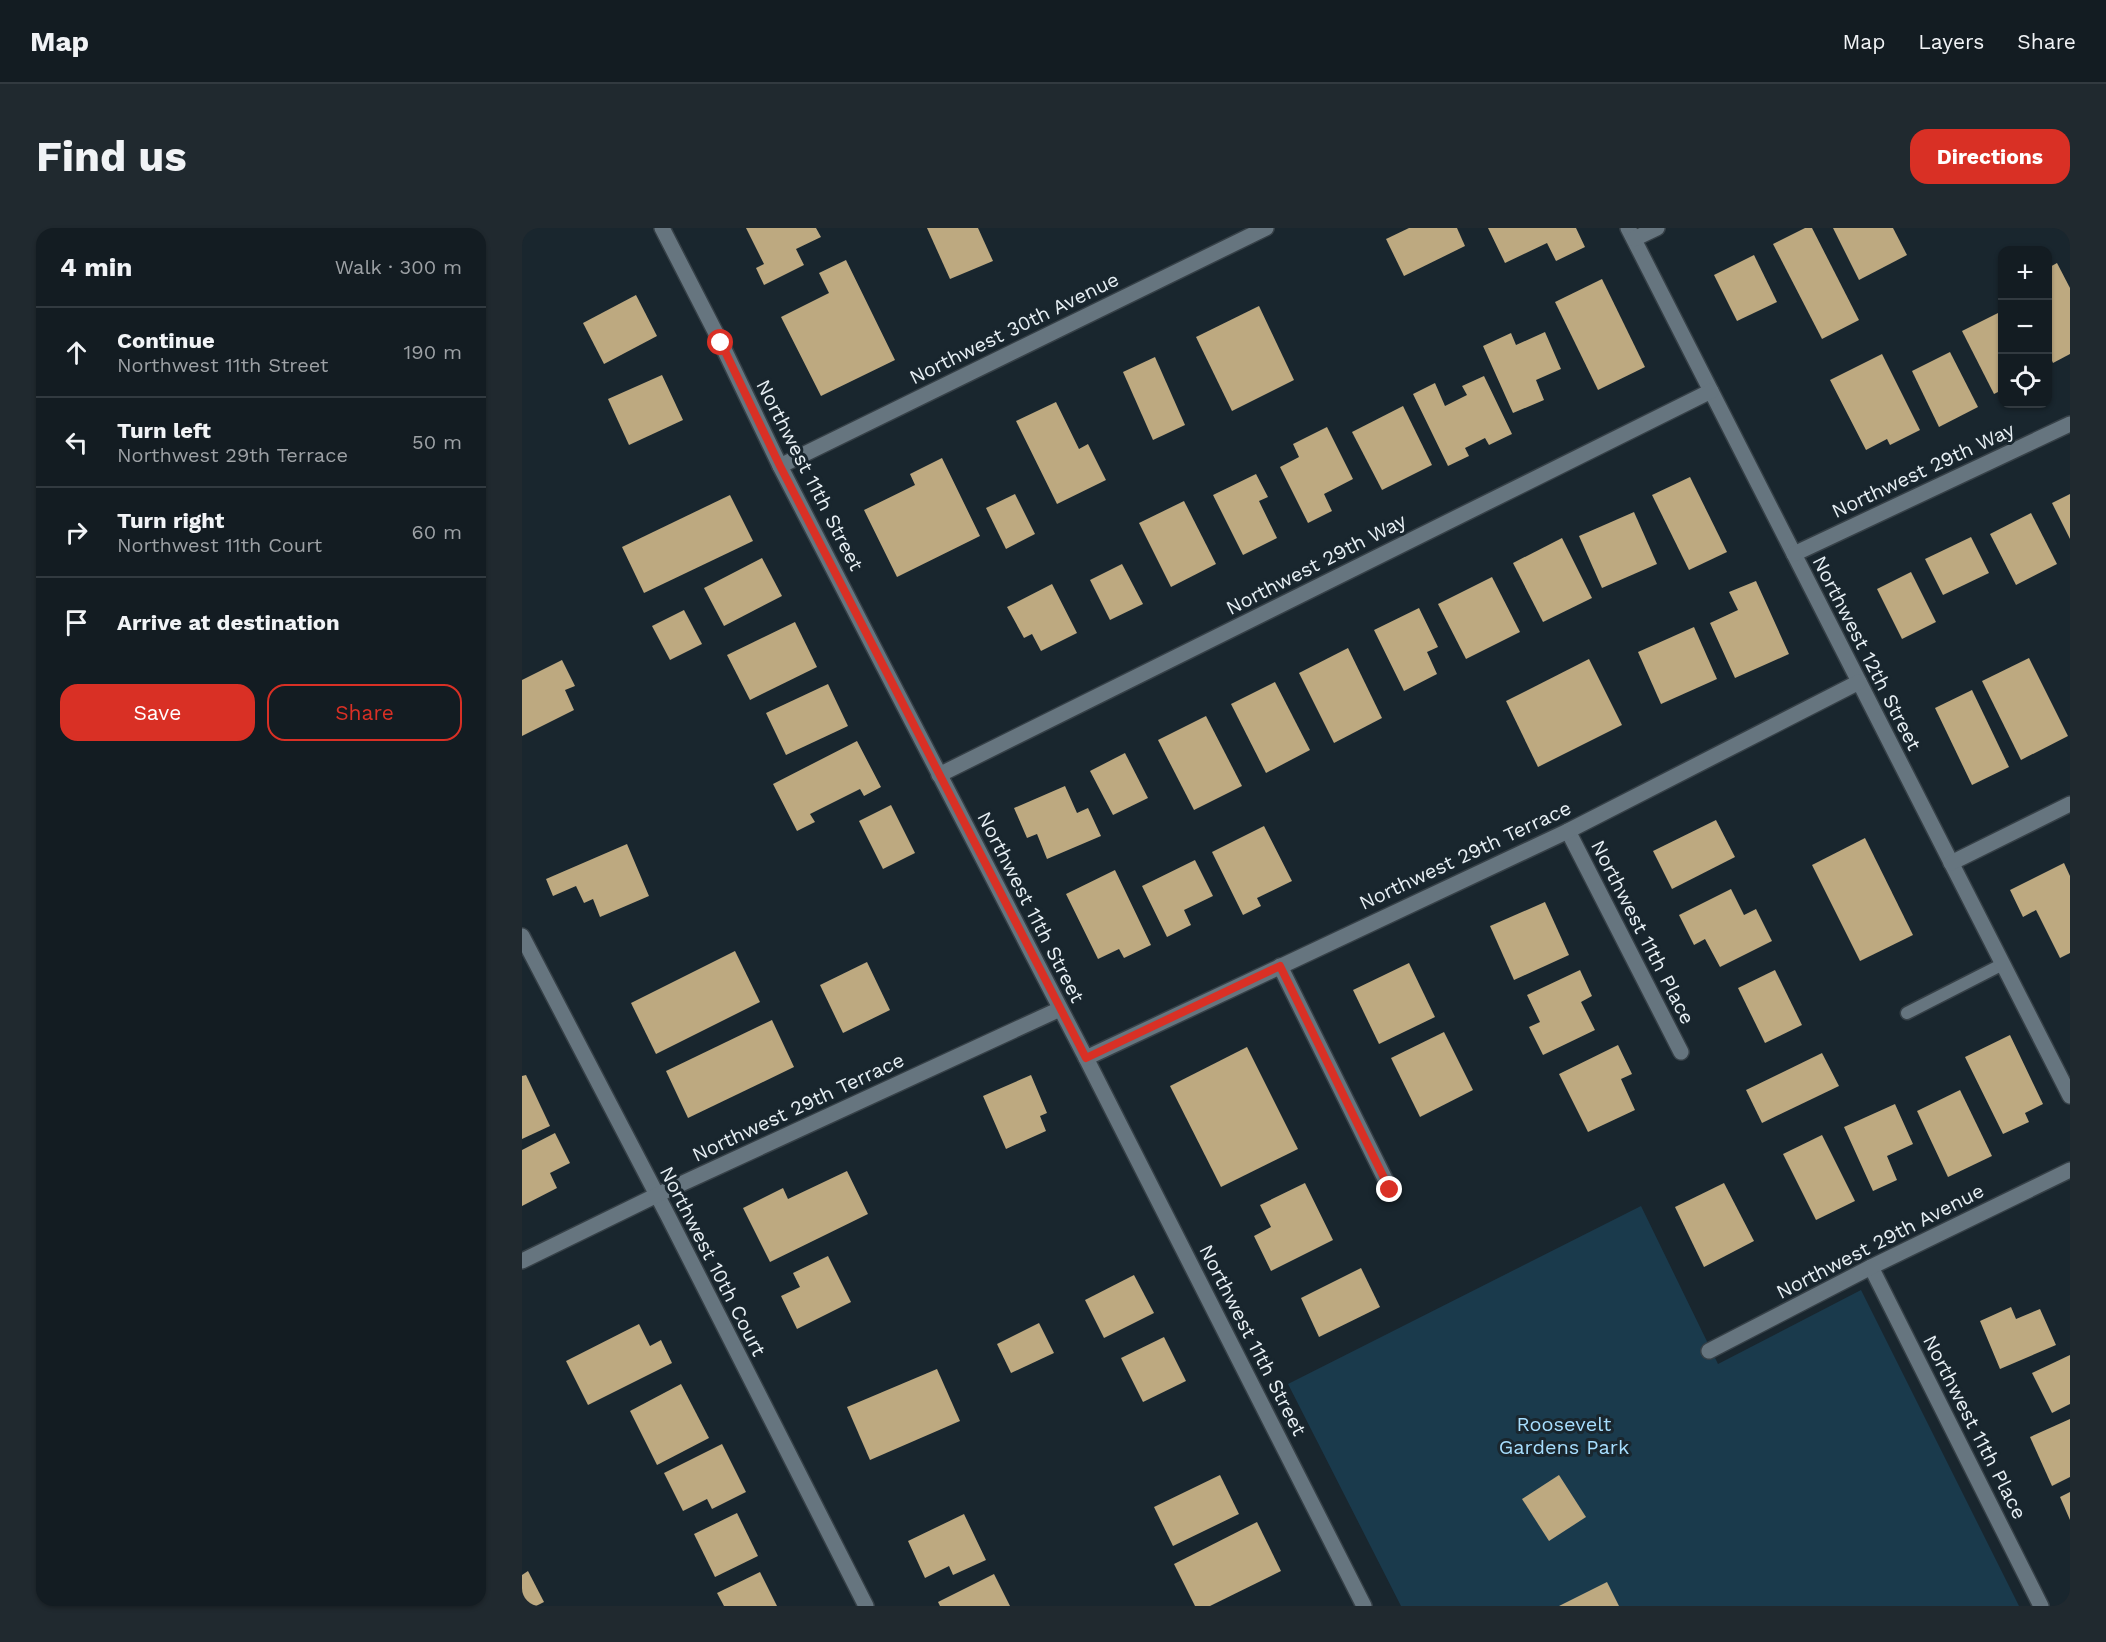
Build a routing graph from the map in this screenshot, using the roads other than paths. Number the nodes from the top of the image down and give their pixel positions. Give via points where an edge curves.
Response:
1 (662, 228) edge
2 (1266, 228) edge
3 (1657, 228) edge
4 (1631, 234) edge
5 (1711, 391) junction
6 (2070, 424) edge
7 (780, 466) junction
8 (1794, 554) junction
9 (1859, 682) junction
10 (939, 775) junction
11 (2070, 804) edge
12 (1569, 831) junction
13 (1951, 863) junction
14 (522, 936) edge
15 (2003, 964) junction
16 (1280, 966) junction
17 (1060, 1009) junction
18 (1907, 1013) dead end
19 (1681, 1052) dead end
20 (1086, 1058) junction
21 (2070, 1096) edge
22 (2070, 1170) edge
23 (1390, 1190) dead end
24 (657, 1195) junction
25 (522, 1261) edge
26 (1871, 1267) junction
27 (1709, 1351) dead end
28 (866, 1606) edge
29 (1364, 1606) edge
30 (2041, 1606) edge

1 - 7 street, Northwest 11th Street
2 - 7 street, Northwest 30th Avenue
3 - 4 street
4 - 5 street, Northwest 12th Street
5 - 8 street, Northwest 12th Street
5 - 10 street, Northwest 29th Way
6 - 8 street, Northwest 29th Way
7 - 10 street, Northwest 11th Street
8 - 9 street, Northwest 12th Street
9 - 12 street, Northwest 29th Terrace
9 - 13 street, Northwest 12th Street
10 - 17 street, Northwest 11th Street
11 - 13 street
12 - 16 street, Northwest 29th Terrace
12 - 19 street, Northwest 11th Place
13 - 15 street, Northwest 12th Street
14 - 24 street, Northwest 10th Court
15 - 18 lane
15 - 21 street, Northwest 12th Street
16 - 20 street, Northwest 29th Terrace
16 - 23 street
17 - 20 street, Northwest 11th Street
17 - 24 street, Northwest 29th Terrace
20 - 29 street, Northwest 11th Street
22 - 26 street, Northwest 29th Avenue
24 - 25 street, Northwest 29th Terrace
24 - 28 street, Northwest 10th Court
26 - 27 street, Northwest 29th Avenue
26 - 30 street, Northwest 11th Place

